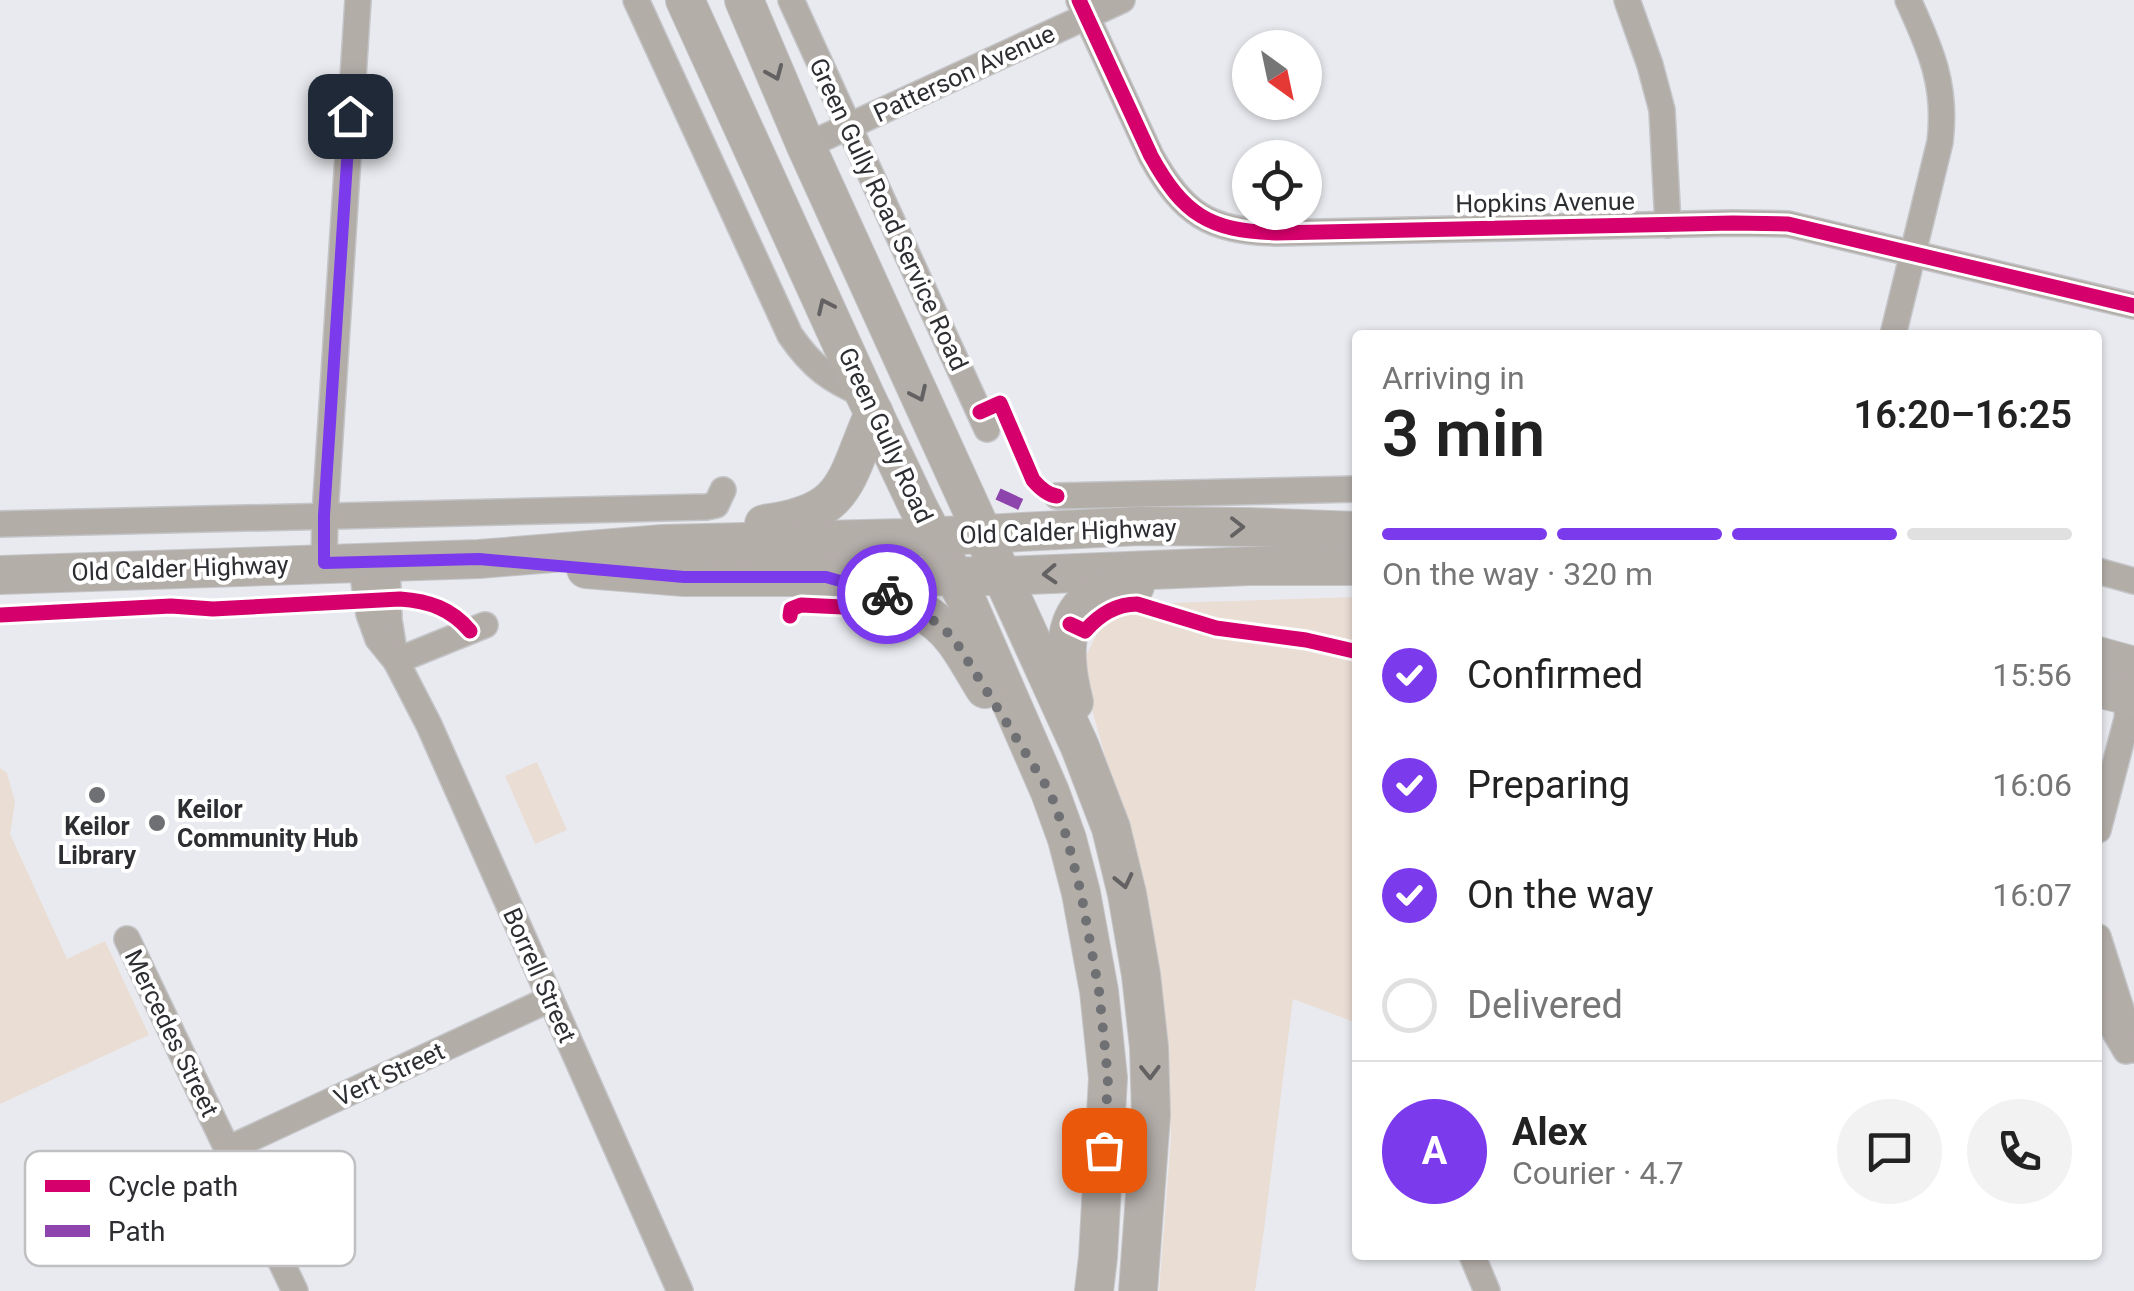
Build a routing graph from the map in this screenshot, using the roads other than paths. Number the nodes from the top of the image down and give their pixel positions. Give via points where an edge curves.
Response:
1 (358, 0) edge
2 (636, 0) edge
3 (685, 0) edge
4 (744, 0) edge
5 (791, 0) edge
6 (1122, 0) edge
7 (1627, 0) edge
8 (1908, 0) edge
9 (1084, 9) edge
10 (848, 126) junction
11 (806, 146) junction
12 (1668, 225) junction
13 (1913, 254) junction
14 (2134, 306) edge
15 (1894, 330) edge
16 (870, 404) junction
17 (987, 428) dead end
18 (724, 490) dead end
19 (1352, 490) edge
20 (1056, 496) dead end
21 (324, 515) junction
22 (0, 524) edge
23 (1352, 531) edge
24 (984, 534) junction
25 (933, 535) junction
26 (664, 544) junction
27 (479, 559) junction
28 (357, 562) junction
29 (1352, 570) edge
30 (1352, 571) edge
31 (2102, 572) edge
32 (0, 575) edge
33 (955, 576) junction
34 (1002, 576) junction
35 (826, 577) junction
36 (2134, 580) edge
37 (486, 625) dead end
38 (396, 660) junction
39 (2114, 681) edge
40 (1096, 790) junction
41 (1050, 792) junction
42 (2102, 815) edge
43 (126, 939) dead end
44 (2104, 975) edge
45 (550, 998) junction
46 (2102, 1010) edge
47 (2134, 1050) edge
48 (2134, 1064) edge
49 (228, 1149) joint
50 (1474, 1260) edge
51 (283, 1266) edge
52 (295, 1291) edge
53 (680, 1291) edge
54 (1094, 1291) edge
55 (1138, 1291) edge
56 (1487, 1291) edge

1 - 21 street, Borrell Street
2 - 16 street via 782,320 800,350
16 -> 3 main road, Green Gully Road
4 -> 11 main road, Green Gully Road
5 - 10 street, Green Gully Road Service Road
6 - 9 street, Patterson Avenue
7 - 12 street via 1662,110
8 - 13 street via 1934,60 1942,104 1940,142
9 - 10 street, Patterson Avenue
9 - 12 street, Hopkins Avenue via 1164,179 1189,208 1222,227 1276,233
10 - 11 street, Patterson Avenue
10 - 17 street, Green Gully Road Service Road
11 -> 24 main road, Green Gully Road
12 - 13 street, Hopkins Avenue via 1788,224
13 - 14 street, Hopkins Avenue
13 - 15 street
16 - 25 main road, Green Gully Road
16 - 26 main road via 848,476 822,508 793,520
18 - 21 street via 716,505 706,506
19 - 20 street
21 - 22 street
21 - 28 street, Borrell Street
24 -> 23 main road, Old Calder Highway via 1140,526
24 - 25 main road, Old Calder Highway
24 - 34 main road, Green Gully Road
25 - 26 main road, Old Calder Highway
25 - 33 main road, Green Gully Road
26 - 27 main road, Old Calder Highway
27 - 28 main road, Old Calder Highway
27 - 35 main road, Old Calder Highway via 684,577
28 - 32 main road, Old Calder Highway
28 - 38 street, Borrell Street via 389,620
29 -> 34 main road, Old Calder Highway via 1250,566
30 - 40 main road via 1113,588 1081,606 1066,638 1066,665
31 - 36 street
33 - 34 main road, Old Calder Highway
33 - 35 main road, Old Calder Highway
33 - 41 main road, Green Gully Road
34 - 40 main road, Green Gully Road
35 - 41 main road via 892,595 943,627
37 - 38 street
38 - 45 street, Borrell Street
39 - 42 street via 2126,725
40 -> 55 main road, Green Gully Road via 1128,894 1149,1047 1151,1115
41 - 54 main road, Green Gully Road via 1084,910 1108,1078
43 - 49 street, Mercedes Street
44 - 47 street
45 - 49 street, Vert Street
45 - 53 street, Borrell Street
46 - 48 street
50 - 56 street
51 - 52 street, Mercedes Street

